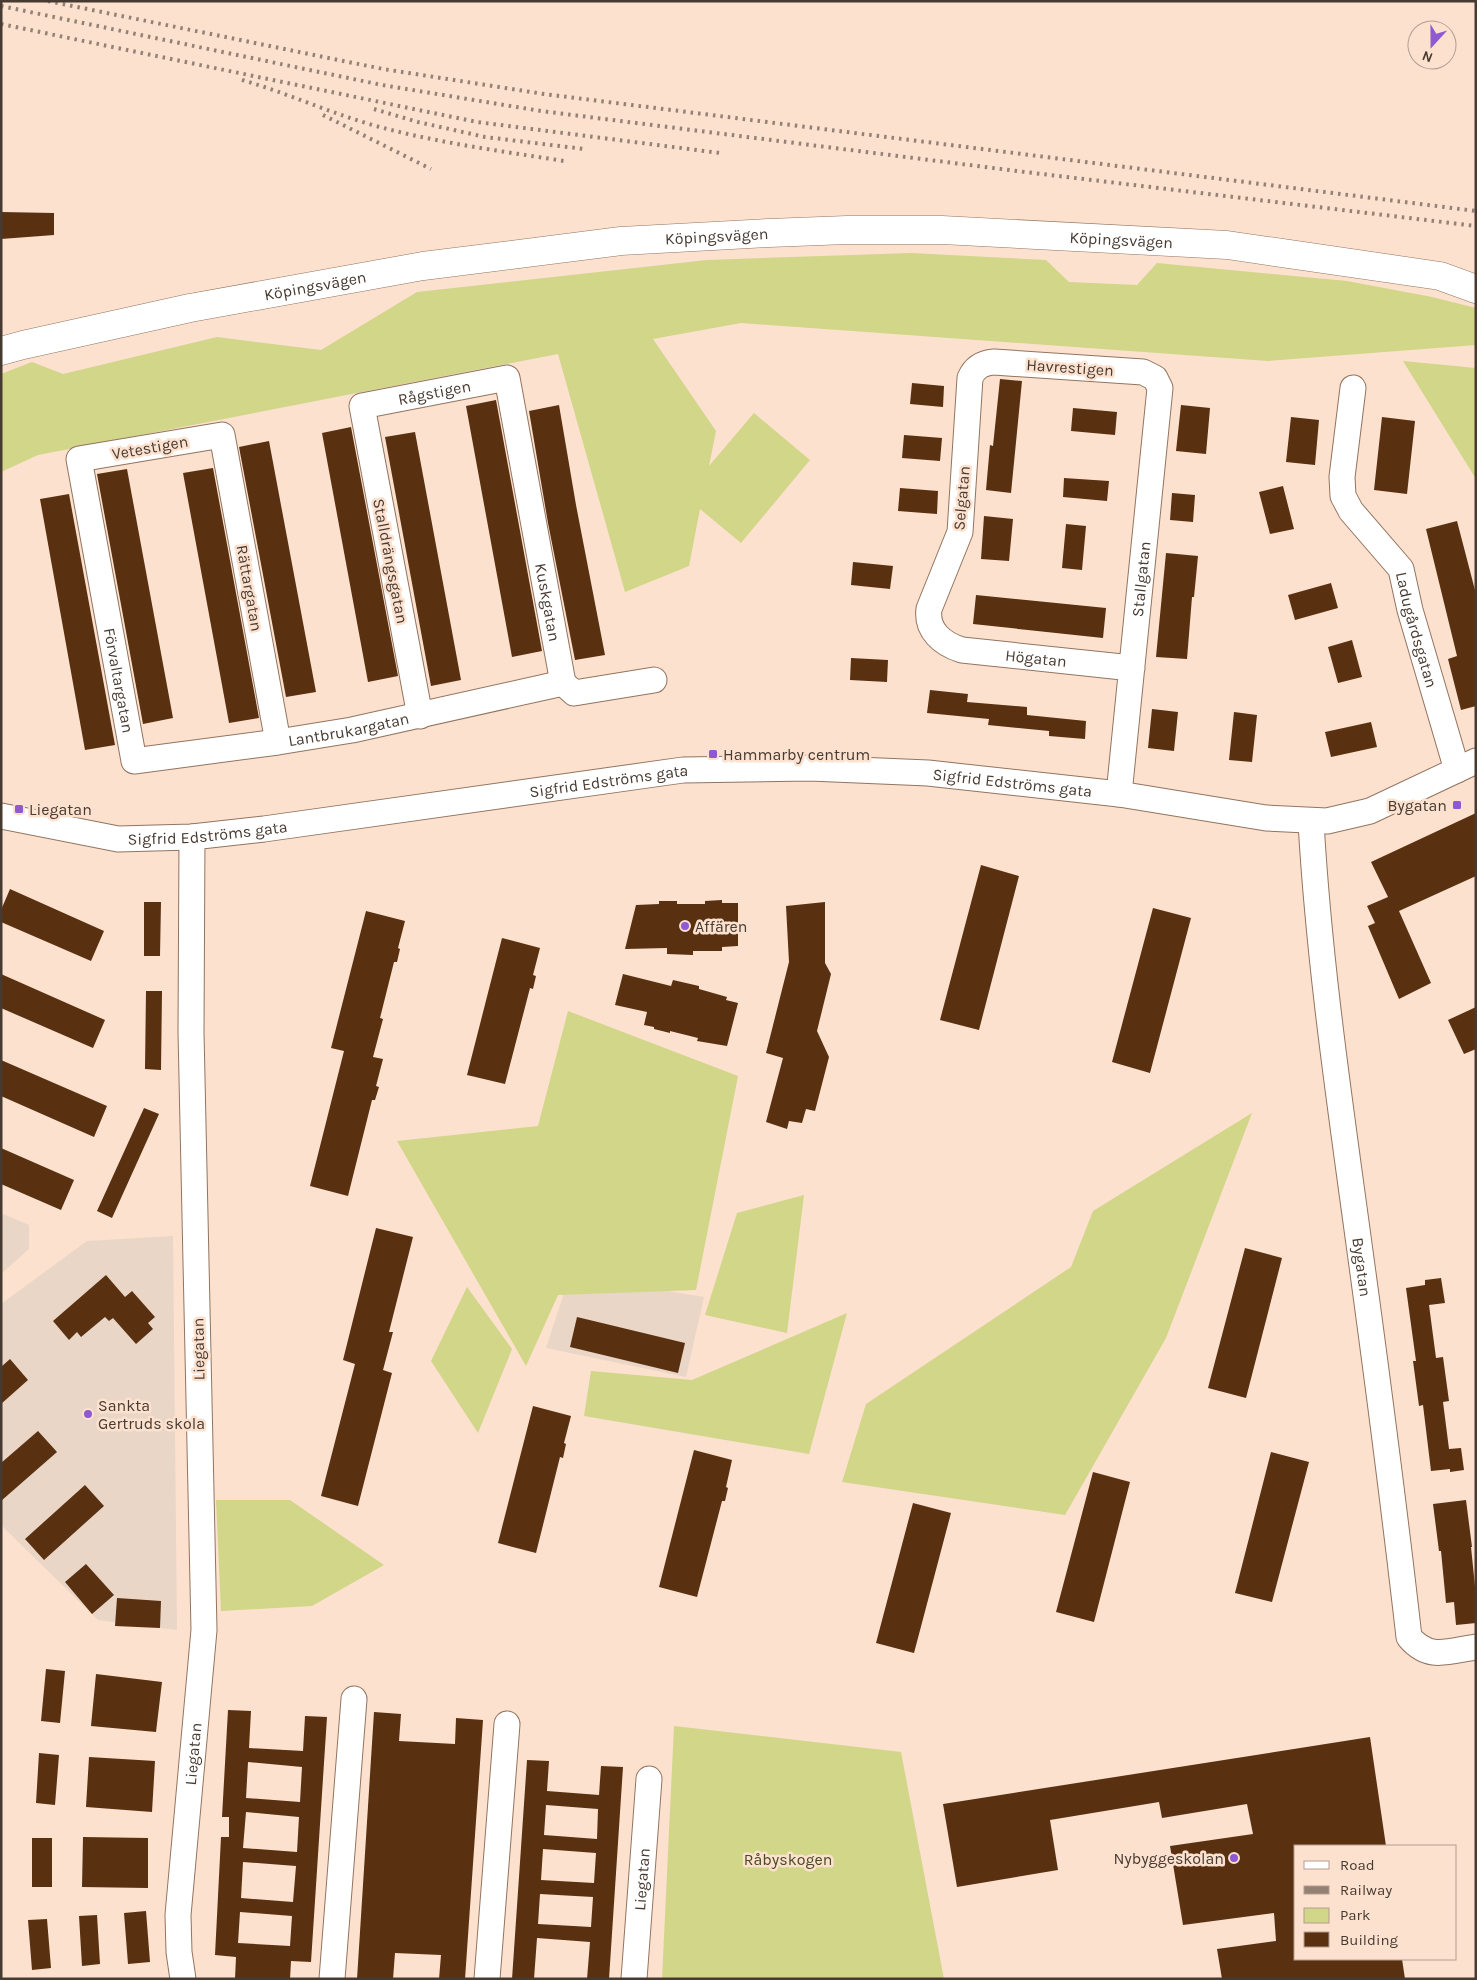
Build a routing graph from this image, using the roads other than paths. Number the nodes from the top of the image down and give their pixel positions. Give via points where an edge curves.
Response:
1 (1476, 273) edge
2 (1440, 276) junction
3 (1476, 289) edge
4 (1, 351) edge
5 (998, 362) joint
6 (1143, 372) joint
7 (507, 378) joint
8 (1353, 388) dead end
9 (362, 406) joint
10 (222, 435) joint
11 (78, 459) joint
12 (944, 642) joint
13 (1132, 668) junction
14 (654, 680) dead end
15 (563, 683) junction
16 (420, 716) junction
17 (278, 742) junction
18 (1466, 766) edge
19 (1119, 794) junction
20 (1, 816) edge
21 (1311, 822) junction
22 (192, 837) junction
23 (1476, 1647) edge
24 (354, 1699) dead end
25 (507, 1724) dead end
26 (649, 1779) dead end
27 (183, 1979) edge
28 (332, 1979) edge
29 (487, 1979) edge
30 (634, 1979) edge

1 - 2 main road, Köpingsvägen
2 - 3 main road, Köpingsvägen
2 - 4 main road, Köpingsvägen via 1227,245 942,230 769,233 621,241 423,266 190,308
5 - 6 street, Havrestigen
5 - 12 street, Selgatan via 982,364 970,378 960,532 933,597 928,619
6 - 13 street, Stallgatan via 1155,378 1160,388
7 - 9 street, Rågstigen
7 - 15 street, Kuskgatan
8 - 18 street, Ladugårdsgatan via 1342,477 1343,496 1351,511 1401,568 1410,610
9 - 16 street, Stalldrängsgatan
10 - 11 street, Vetestigen
10 - 17 street, Rättargatan
11 - 17 street, Förvaltargatan via 134,761
12 - 13 street, Högatan via 962,650
13 - 19 street, Stallgatan
14 - 15 street via 574,693
15 - 16 street
16 - 17 street, Lantbrukargatan
18 - 21 street, Sigfrid Edströms gata via 1370,811 1341,819
19 - 21 street, Sigfrid Edströms gata via 1266,818
19 - 22 street, Sigfrid Edströms gata via 878,770 683,770
20 - 22 street, Sigfrid Edströms gata via 118,839
21 - 23 street, Bygatan via 1316,900 1337,1079 1409,1637 1417,1647 1430,1654
22 - 27 street, Liegatan via 191,1032 204,1630 178,1915
24 - 28 street
25 - 29 street
26 - 30 street, Liegatan

